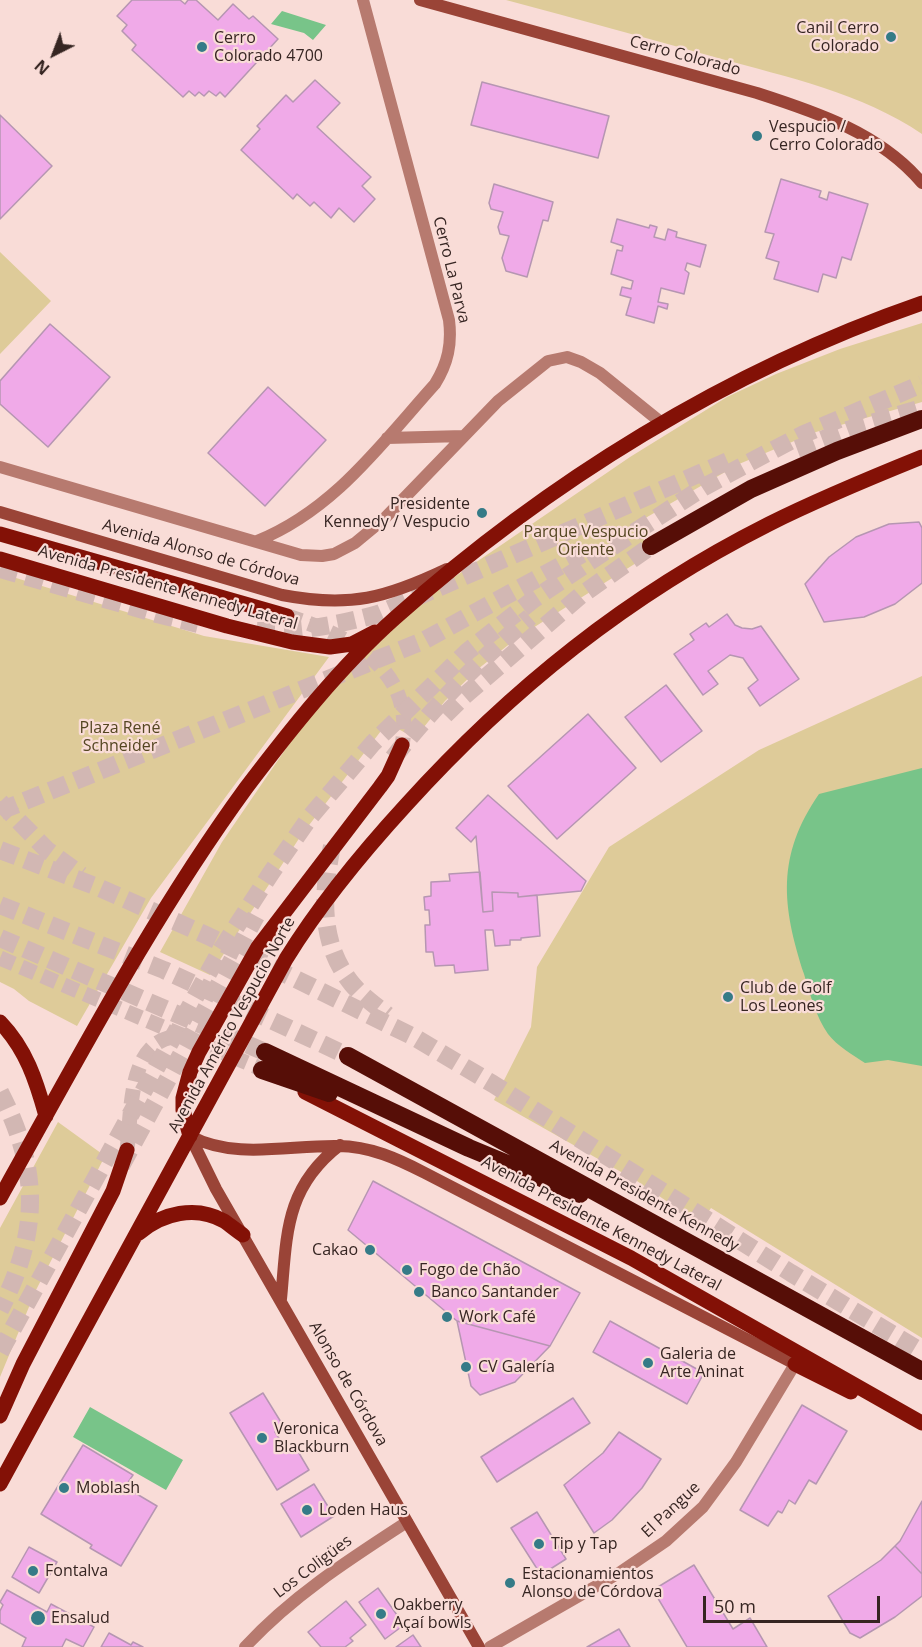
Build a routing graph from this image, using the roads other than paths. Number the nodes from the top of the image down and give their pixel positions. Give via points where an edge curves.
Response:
1 (363, 0) edge
2 (420, 0) edge
3 (922, 183) edge
4 (922, 303) edge
5 (922, 419) edge
6 (663, 424) junction
7 (464, 436) junction
8 (387, 438) junction
9 (922, 457) edge
10 (0, 467) edge
11 (0, 512) edge
12 (0, 534) edge
13 (257, 541) junction
14 (651, 546) tunnel mouth
15 (0, 559) edge
16 (462, 562) junction
17 (287, 616) tunnel mouth
18 (393, 620) junction
19 (402, 746) tunnel mouth
20 (0, 1022) edge
21 (348, 1056) tunnel mouth
22 (261, 1063) joint
23 (46, 1116) junction
24 (190, 1136) junction
25 (340, 1146) junction
26 (127, 1149) tunnel mouth
27 (0, 1198) edge
28 (659, 1226) junction
29 (243, 1235) junction
30 (135, 1237) junction
31 (280, 1299) junction
32 (795, 1364) junction
33 (922, 1371) edge
34 (0, 1416) edge
35 (922, 1424) edge
36 (0, 1484) edge
37 (407, 1522) junction
38 (245, 1647) edge
39 (478, 1647) edge
40 (490, 1647) edge

1 - 8 street, Cerro La Parva via 450,330 443,371
2 - 3 main road, Cerro Colorado via 803,108 869,139
4 - 6 main road via 762,370
5 - 14 highway via 751,489
6 - 7 street via 600,373 567,357 539,367
6 - 16 main road via 565,485
7 - 8 street
7 - 13 street via 384,519 345,549 312,556
8 - 13 street, Cerro La Parva via 328,499 280,531
9 - 24 main road, Avenida Américo Vespucio Norte via 768,524 654,589 553,662 462,744 354,866 304,930
10 - 13 street
11 - 16 main road, Avenida Alonso de Córdova via 313,601 342,602 386,594
12 - 17 main road
15 - 18 main road, Avenida Presidente Kennedy Lateral via 227,626 317,646 352,644
16 - 18 main road
18 - 23 main road via 329,687 247,787 167,906
19 - 24 main road via 388,776 258,947 199,1052 184,1088 183,1110
20 - 23 main road via 26,1058
21 - 28 highway, Avenida Presidente Kennedy
22 - 28 highway via 407,1119
22 - 35 main road, Avenida Presidente Kennedy Lateral via 631,1258
23 - 27 main road
24 - 25 main road, Avenida Presidente Kennedy Lateral via 210,1146 231,1150
24 - 29 main road, Alonso de Córdova
24 - 30 main road, Avenida Américo Vespucio Norte
25 - 31 main road via 316,1166 294,1204
25 - 32 main road, Avenida Presidente Kennedy Lateral via 376,1151 404,1162
26 - 34 main road via 113,1191
28 - 33 highway, Avenida Presidente Kennedy
29 - 30 main road via 224,1221 192,1212 159,1218
29 - 31 main road, Alonso de Córdova
30 - 36 main road, Avenida Américo Vespucio Norte
31 - 37 main road, Alonso de Córdova
32 - 35 main road
32 - 40 street, El Pangue via 736,1462 703,1507 666,1542
37 - 38 street, Los Coligües via 315,1584
37 - 39 main road, Alonso de Córdova

